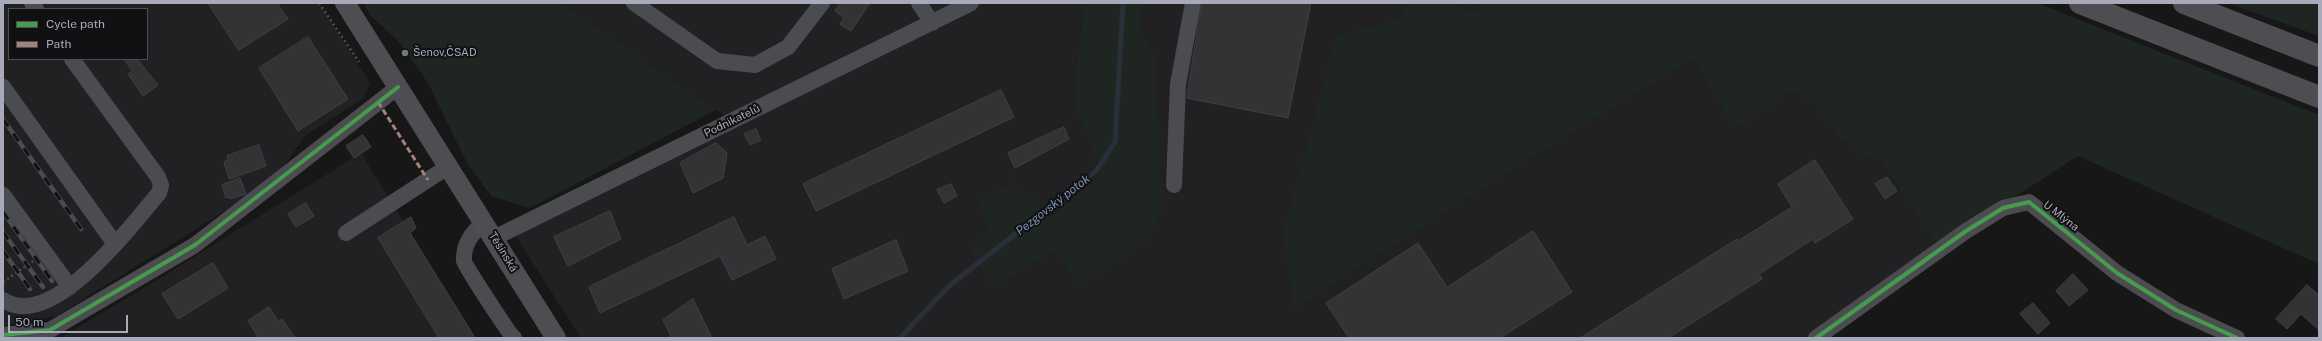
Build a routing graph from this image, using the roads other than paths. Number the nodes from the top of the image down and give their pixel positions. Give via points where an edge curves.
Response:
1 (345, 3) edge
2 (634, 3) edge
3 (822, 3) edge
4 (918, 3) edge
5 (971, 3) edge
6 (1193, 3) edge
7 (2080, 3) edge
8 (2184, 3) edge
9 (932, 23) junction
10 (2319, 56) edge
11 (73, 60) edge
12 (398, 86) junction
13 (3, 87) edge
14 (2319, 97) edge
15 (449, 166) junction
16 (1174, 185) dead end
17 (3, 195) edge
18 (489, 230) junction
19 (346, 233) dead end
20 (115, 244) junction
21 (70, 287) junction
22 (3, 300) edge
23 (3, 335) edge
24 (549, 336) edge
25 (514, 338) edge
26 (1816, 338) edge
27 (2237, 338) edge

1 - 12 main road, Těšínská
2 - 3 street via 717,61 755,65 788,47
4 - 9 street
5 - 9 street, Podnikatelů
6 - 16 street via 1178,84
7 - 14 highway
8 - 10 highway
9 - 18 street, Podnikatelů
11 - 20 street via 158,177 161,185 159,193
12 - 15 main road, Těšínská
12 - 23 street via 195,245 50,330
13 - 20 street
15 - 18 main road, Těšínská
15 - 19 street
17 - 21 street
18 - 24 main road, Těšínská
18 - 25 street via 470,237 466,245 464,263
20 - 21 street via 84,277
21 - 22 street via 54,298 36,305 24,306
26 - 27 street, U Mlýna via 2003,208 2029,202 2118,273 2176,310

